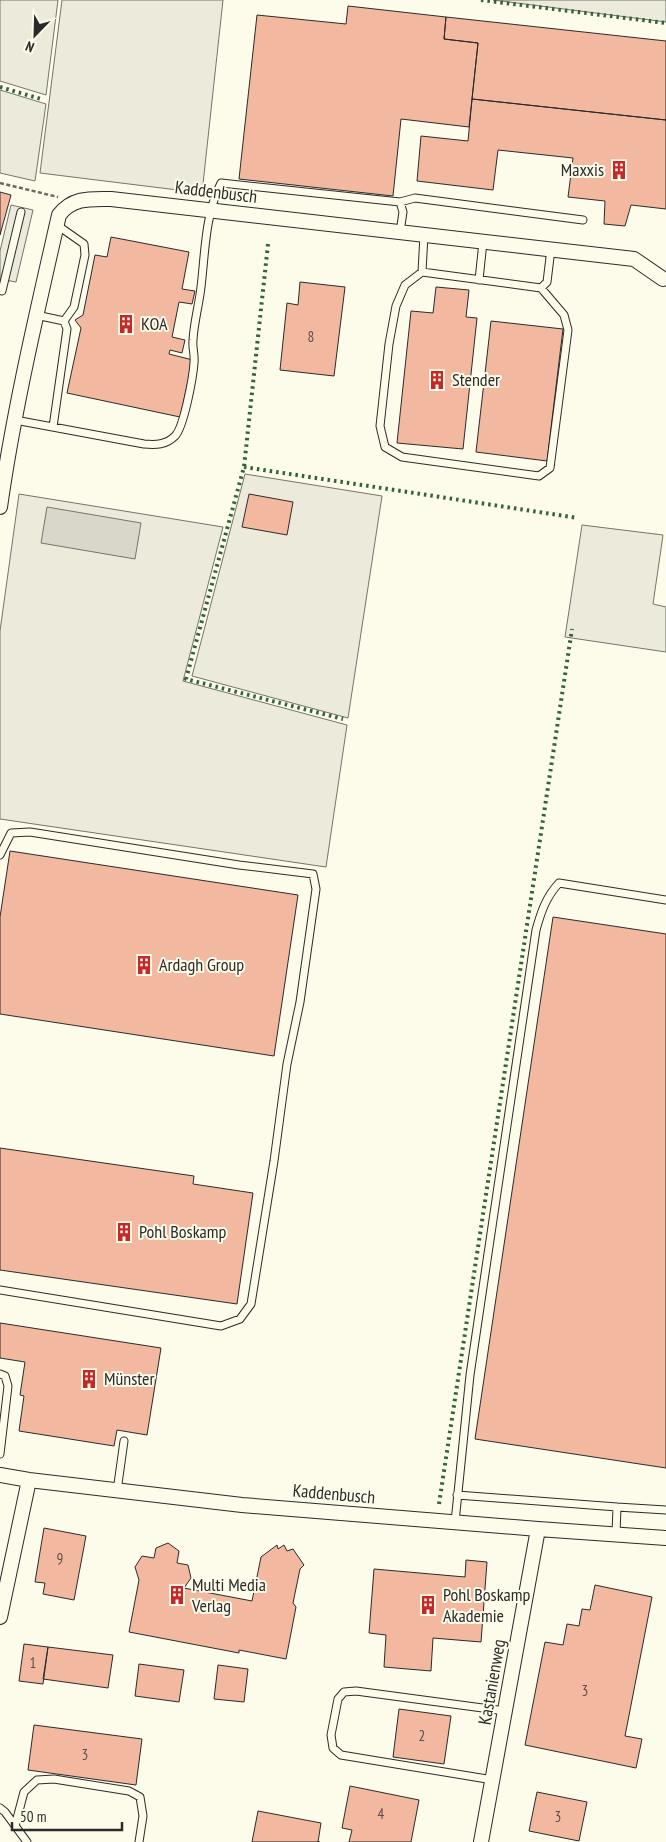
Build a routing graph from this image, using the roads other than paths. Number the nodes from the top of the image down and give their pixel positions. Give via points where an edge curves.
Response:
1 (400, 202) junction
2 (212, 211) junction
3 (21, 212) dead end
4 (583, 220) dead end
5 (57, 225) junction
6 (400, 232) junction
7 (424, 235) junction
8 (482, 242) junction
9 (551, 249) junction
10 (422, 272) junction
11 (663, 279) dead end
12 (479, 280) junction
13 (541, 288) junction
14 (2, 291) dead end
15 (36, 315) junction
16 (64, 321) junction
17 (14, 420) junction
18 (52, 427) junction
19 (0, 507) edge
20 (0, 855) edge
21 (666, 900) edge
22 (0, 1290) edge
23 (0, 1374) edge
24 (124, 1441) dead end
25 (0, 1454) edge
26 (0, 1476) edge
27 (29, 1480) junction
28 (117, 1491) junction
29 (457, 1495) junction
30 (617, 1507) junction
31 (666, 1510) edge
32 (455, 1522) junction
33 (538, 1529) junction
34 (616, 1534) junction
35 (666, 1538) edge
36 (0, 1617) edge
37 (506, 1711) junction
38 (493, 1780) junction
39 (0, 1808) edge
40 (15, 1826) junction
41 (484, 1841) edge
42 (27, 1842) edge
43 (139, 1842) edge

1 - 2 lane via 221,183
1 - 4 lane via 415,198
1 - 6 lane via 403,212
2 - 5 street, Kaddenbusch via 89,199 66,207 59,215
2 - 6 street, Kaddenbusch
2 - 18 lane via 192,342 195,361 182,422 176,435 162,445 144,444
3 - 14 lane
5 - 15 street
5 - 16 lane via 84,244 85,255 74,308
6 - 7 street, Kaddenbusch
7 - 8 street, Kaddenbusch
7 - 10 lane
8 - 9 street, Kaddenbusch
8 - 12 lane
9 - 11 street, Kaddenbusch via 634,259
9 - 13 lane via 547,282
10 - 12 lane
10 - 13 lane via 405,285 396,306 380,426 385,447 402,457 539,476 550,468 568,330 564,315
12 - 13 lane
15 - 16 lane
15 - 17 street
16 - 18 lane via 67,329
17 - 18 lane
17 - 19 street
20 - 22 lane via 11,834 30,832 313,874 316,889 251,1304 240,1319 221,1326
21 - 29 lane via 559,883 542,909 536,930 472,1366
23 - 25 lane via 6,1376 8,1386
24 - 28 lane
26 - 27 street, Kaddenbusch
27 - 28 street, Kaddenbusch
27 - 36 street
28 - 32 street, Kaddenbusch via 242,1505
29 - 30 lane
29 - 32 lane
30 - 31 lane
30 - 34 lane
32 - 33 street, Kaddenbusch
33 - 34 street, Kaddenbusch
33 - 37 street, Kastanienweg
34 - 35 street, Kaddenbusch
37 - 38 street, Kastanienweg
37 - 38 lane via 350,1691 338,1698 331,1734 333,1748 341,1756
38 - 41 street, Kastanienweg
39 - 40 lane
40 - 42 lane
40 - 43 lane via 24,1792 37,1780 54,1779 129,1791 140,1797 144,1816

